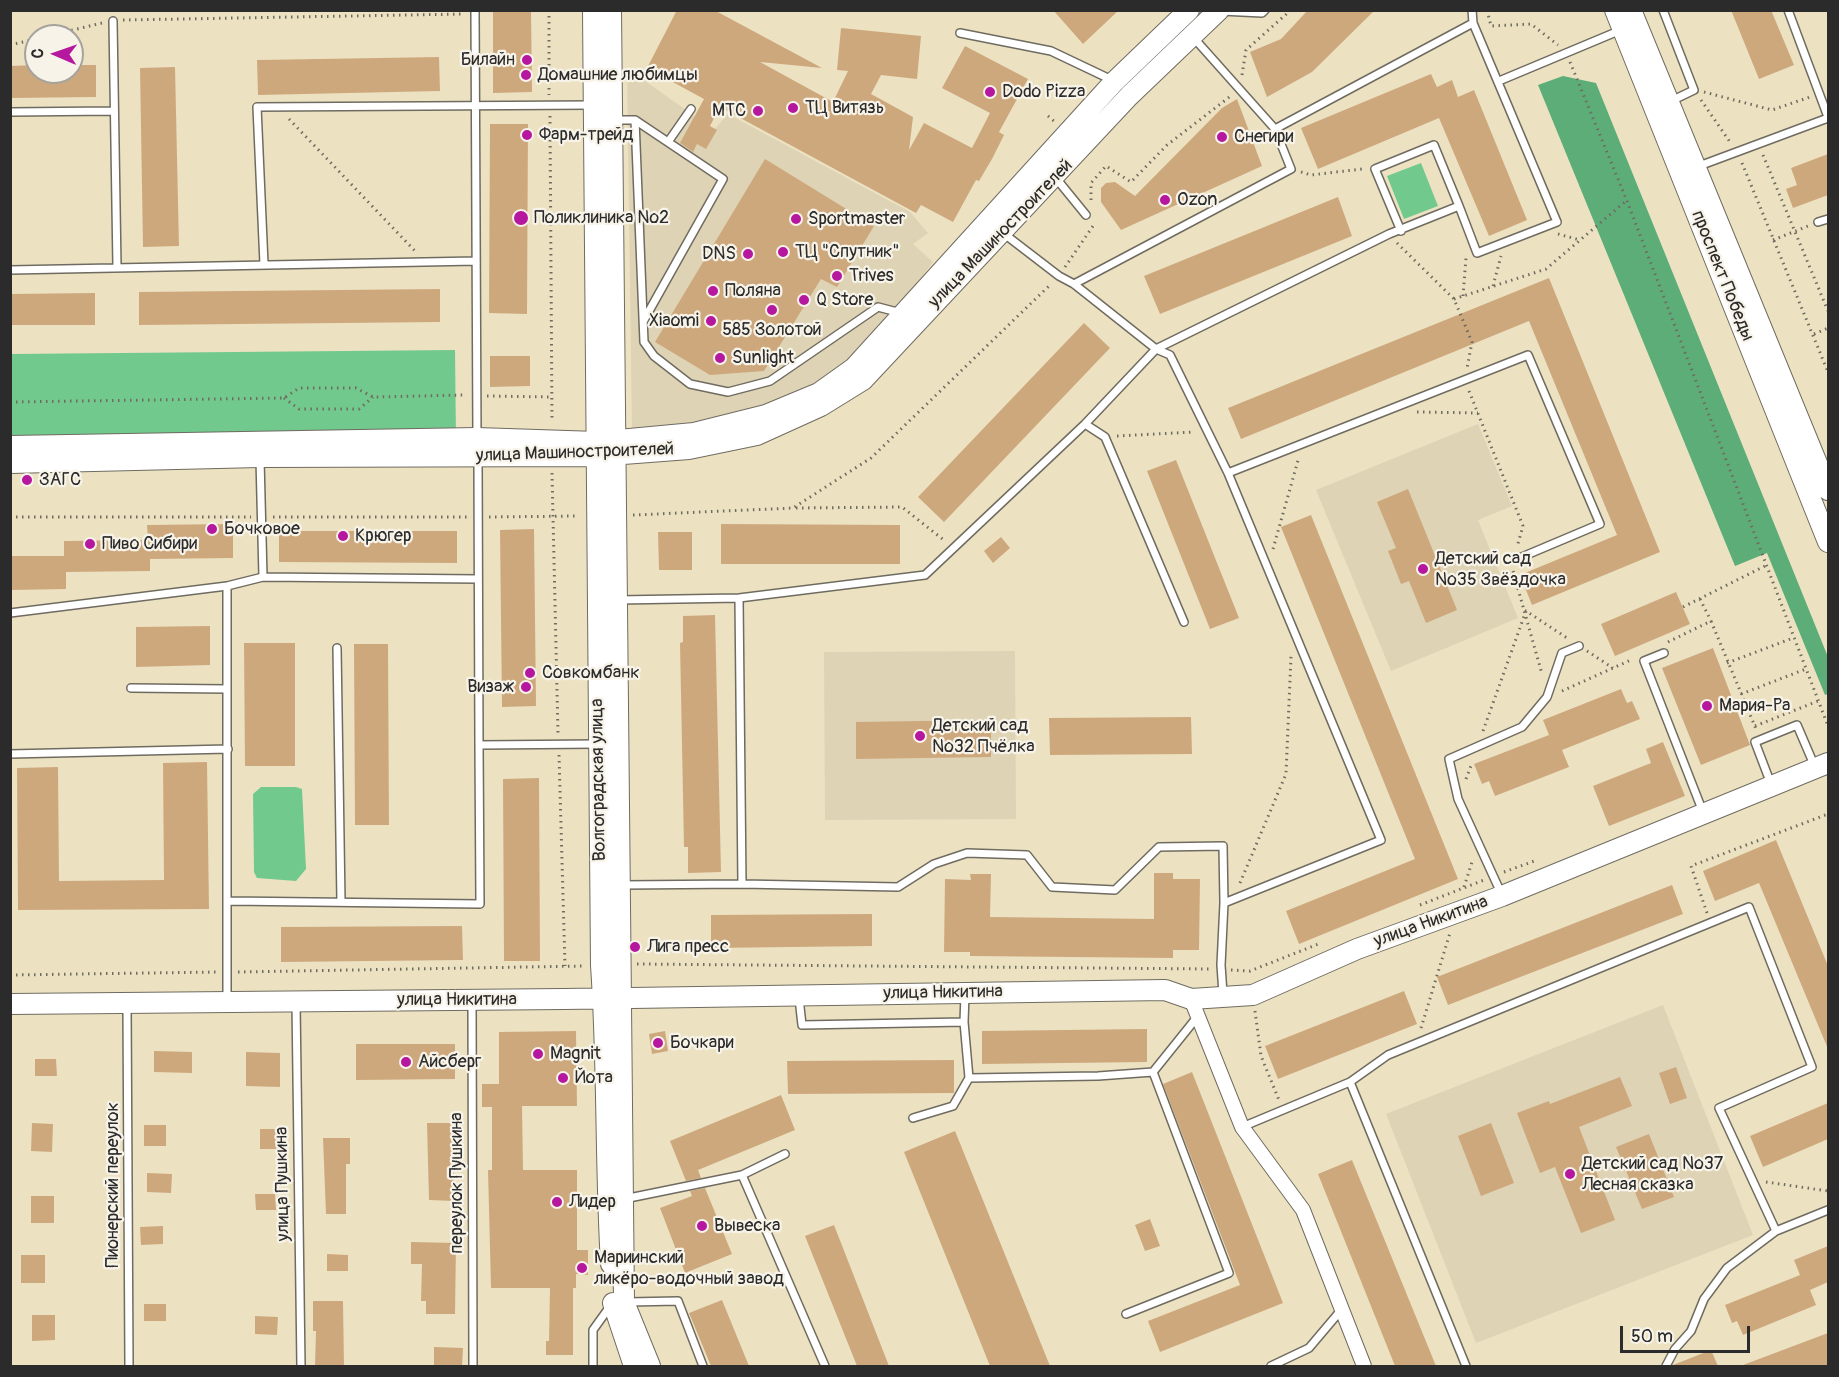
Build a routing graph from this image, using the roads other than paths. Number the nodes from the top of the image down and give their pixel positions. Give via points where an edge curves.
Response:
1 (593, 10) edge
2 (611, 10) edge
3 (1189, 10) edge
4 (1472, 10) edge
5 (1615, 10) edge
6 (1631, 10) edge
7 (1663, 10) edge
8 (1788, 10) edge
9 (1219, 11) edge
10 (475, 12) edge
11 (1263, 12) edge
12 (113, 21) road end
13 (1473, 23) junction
14 (1622, 29) junction
15 (960, 33) dead end
16 (1192, 35) junction
17 (1114, 81) junction
18 (1499, 81) junction
19 (1129, 96) junction
20 (1669, 103) junction
21 (476, 104) junction
22 (691, 109) dead end
23 (113, 111) junction
24 (10, 112) edge
25 (599, 115) junction
26 (1828, 118) edge
27 (635, 120) junction
28 (1275, 129) junction
29 (668, 142) junction
30 (1688, 170) junction
31 (1055, 177) junction
32 (1459, 206) junction
33 (1086, 215) dead end
34 (1828, 219) edge
35 (1818, 222) road end
36 (1401, 231) junction
37 (1003, 233) junction
38 (476, 261) junction
39 (264, 264) junction
40 (117, 267) junction
41 (10, 270) edge
42 (1074, 284) junction
43 (912, 316) junction
44 (643, 322) junction
45 (1156, 349) junction
46 (1085, 424) junction
47 (10, 446) edge
48 (478, 447) junction
49 (606, 448) junction
50 (260, 457) junction
51 (10, 463) edge
52 (1228, 473) junction
53 (1828, 490) edge
54 (1828, 542) edge
55 (1516, 557) road end
56 (263, 577) junction
57 (478, 579) junction
58 (227, 586) junction
59 (738, 598) junction
60 (607, 600) junction
61 (10, 613) edge
62 (1184, 622) dead end
63 (1579, 646) dead end
64 (337, 648) dead end
65 (1665, 653) dead end
66 (131, 688) dead end
67 (227, 689) junction
68 (598, 744) junction
69 (479, 745) junction
70 (228, 749) junction
71 (10, 754) edge
72 (1822, 766) edge
73 (1772, 786) junction
74 (1704, 814) junction
75 (742, 884) junction
76 (610, 885) junction
77 (1502, 896) junction
78 (229, 901) junction
79 (341, 902) junction
80 (1224, 903) junction
81 (965, 993) junction
82 (799, 995) junction
83 (1223, 996) junction
84 (612, 998) junction
85 (472, 999) junction
86 (227, 1000) junction
87 (296, 1000) junction
88 (127, 1002) junction
89 (10, 1004) edge
90 (1194, 1008) junction
91 (964, 1022) junction
92 (1153, 1072) junction
93 (969, 1078) junction
94 (1350, 1082) junction
95 (913, 1118) dead end
96 (1242, 1127) junction
97 (785, 1154) dead end
98 (742, 1175) junction
99 (622, 1200) junction
100 (1828, 1210) edge
101 (1776, 1232) junction
102 (619, 1303) junction
103 (1342, 1309) junction
104 (1126, 1314) dead end
105 (129, 1366) edge
106 (301, 1366) edge
107 (473, 1366) edge
108 (593, 1366) edge
109 (634, 1366) edge
110 (650, 1366) edge
111 (703, 1366) edge
112 (825, 1366) edge
113 (1271, 1366) edge
114 (1364, 1366) edge
115 (1466, 1366) edge
116 (1666, 1366) edge

1 - 25 main road, Волгоградская улица
2 - 25 main road
3 - 17 main road
4 - 13 lane
5 - 14 main road, проспект Победы
6 - 20 main road
7 - 20 lane via 1694,90
8 - 26 lane
9 - 11 lane
9 - 16 main road, улица Машиностроителей
10 - 21 lane
12 - 23 lane
13 - 18 lane
13 - 28 lane
14 - 18 lane
14 - 30 main road, проспект Победы
15 - 17 lane via 1051,51
16 - 19 main road, улица Машиностроителей
16 - 28 lane
17 - 19 lane
17 - 43 main road
18 - 32 lane via 1557,222 1478,253
19 - 31 main road, улица Машиностроителей
20 - 30 main road
21 - 25 lane via 549,106
21 - 38 lane
21 - 39 lane via 257,107
22 - 29 lane
23 - 24 lane
23 - 40 lane
25 - 27 lane
25 - 49 main road, Волгоградская улица
26 - 30 lane
27 - 29 lane
27 - 44 lane
28 - 42 lane via 1291,168
29 - 44 lane via 723,178
30 - 53 main road
30 - 54 main road, проспект Победы
31 - 33 lane
31 - 37 main road, улица Машиностроителей
32 - 36 lane
32 - 36 lane via 1434,145 1375,169
34 - 35 lane
36 - 45 lane
37 - 42 lane
37 - 43 main road, улица Машиностроителей
38 - 39 lane
38 - 48 lane
39 - 40 lane
40 - 41 lane
42 - 45 lane
43 - 44 lane via 878,307 770,381 728,392 690,384 654,356 644,342
43 - 49 main road, улица Машиностроителей via 863,380 821,406 757,435 689,449
45 - 46 lane
45 - 52 lane via 1170,355
46 - 59 lane via 925,575
46 - 62 lane via 1105,436
47 - 48 main road
48 - 49 main road, улица Машиностроителей
48 - 50 main road, улица Машиностроителей
48 - 57 lane
49 - 60 main road, Волгоградская улица
50 - 51 main road, улица Машиностроителей
50 - 56 lane
52 - 55 lane via 1528,355 1600,525
52 - 80 lane via 1381,840
56 - 57 lane
56 - 58 lane
57 - 69 lane
58 - 61 lane
58 - 67 lane
59 - 60 lane
59 - 75 lane
60 - 68 main road, Волгоградская улица
60 - 76 main road
63 - 77 lane via 1562,653 1547,697 1522,727 1449,759 1458,800
64 - 79 lane
65 - 74 lane via 1644,661
66 - 67 lane
67 - 70 lane
68 - 69 lane
68 - 76 main road, Волгоградская улица
69 - 79 lane via 480,904
70 - 71 lane
70 - 78 lane
72 - 73 main road, улица Никитина
72 - 73 lane via 1797,725 1755,742
73 - 74 main road, улица Никитина
74 - 77 main road, улица Никитина
75 - 76 lane
75 - 80 lane via 898,887 934,864 968,853 1027,855 1052,887 1115,890 1159,847 1223,846
76 - 84 main road, Волгоградская улица
77 - 83 main road, улица Никитина via 1357,949 1253,995
78 - 79 lane
78 - 86 lane
80 - 83 lane
81 - 82 main road, улица Никитина
81 - 90 main road, улица Никитина via 1164,990
81 - 91 lane
82 - 84 main road, улица Никитина
82 - 91 lane via 802,1025
83 - 90 main road, улица Никитина
84 - 85 main road, улица Никитина
84 - 99 main road
84 - 102 main road, Волгоградская улица via 607,1204
85 - 87 main road, улица Никитина
85 - 107 lane, переулок Пушкина
86 - 87 main road, улица Никитина
86 - 88 main road, улица Никитина
87 - 106 lane, улица Пушкина
88 - 89 main road, улица Никитина
88 - 105 lane, Пионерский переулок
90 - 92 lane
90 - 96 street
91 - 93 lane
92 - 93 lane
92 - 104 lane via 1229,1273
93 - 95 lane via 953,1106
94 - 96 lane
94 - 101 lane via 1388,1055 1749,907 1812,1067 1719,1108
94 - 115 lane
96 - 103 street via 1303,1210
97 - 98 lane
98 - 99 lane
98 - 112 lane
99 - 102 main road
100 - 101 lane
101 - 116 lane via 1728,1268 1704,1299 1691,1331
102 - 108 lane via 593,1330
102 - 109 main road, Волгоградская улица
102 - 110 main road
102 - 111 lane via 678,1301
103 - 113 lane via 1309,1348
103 - 114 street

